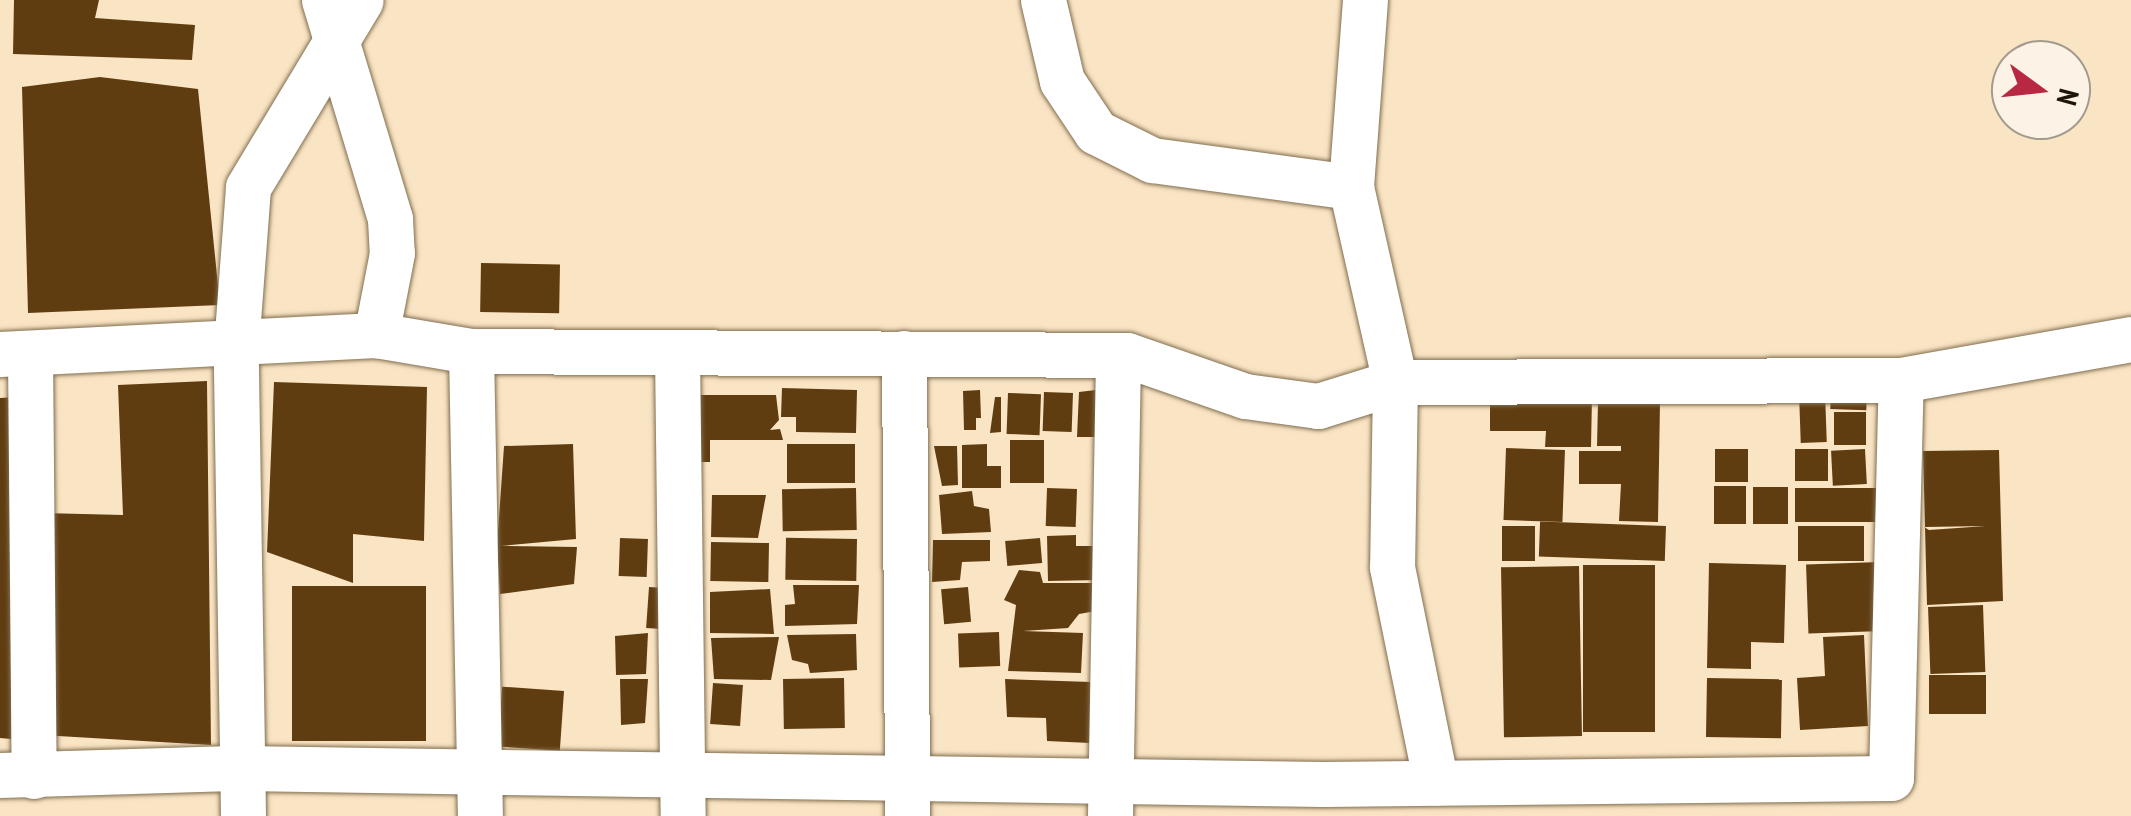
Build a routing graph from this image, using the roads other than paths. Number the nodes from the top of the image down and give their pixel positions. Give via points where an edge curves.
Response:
1 (324, 0) edge
2 (361, 0) edge
3 (1043, 0) edge
4 (1364, 0) edge
5 (336, 46) junction
6 (1351, 186) junction
7 (376, 335) junction
8 (2131, 340) edge
9 (236, 347) junction
10 (471, 351) junction
11 (678, 352) junction
12 (15, 353) edge
13 (904, 354) junction
14 (1118, 355) junction
15 (1901, 380) junction
16 (1395, 382) junction
17 (241, 768) junction
18 (482, 772) junction
19 (17, 775) edge
20 (1436, 783) junction
21 (682, 796) edge
22 (907, 797) edge
23 (1110, 799) edge
24 (1324, 800) edge
25 (242, 816) edge
26 (480, 816) edge

1 - 5 street
2 - 5 street
3 - 6 street via 1062,81 1096,132 1152,160
4 - 6 street
5 - 7 street via 390,219 392,252
5 - 9 street via 267,146 248,187
6 - 16 street
7 - 9 street
7 - 10 street
8 - 15 street
9 - 12 street
9 - 17 street
10 - 11 street
10 - 18 street
11 - 13 street
11 - 21 street
12 - 19 street
13 - 14 street
13 - 22 street
14 - 16 street via 1245,396 1318,406
14 - 23 street
15 - 16 street
15 - 20 street via 1891,778
16 - 20 street via 1392,567
17 - 18 street
17 - 19 street
17 - 25 street
18 - 21 street
18 - 26 street
20 - 24 street
21 - 22 street
22 - 23 street
23 - 24 street

